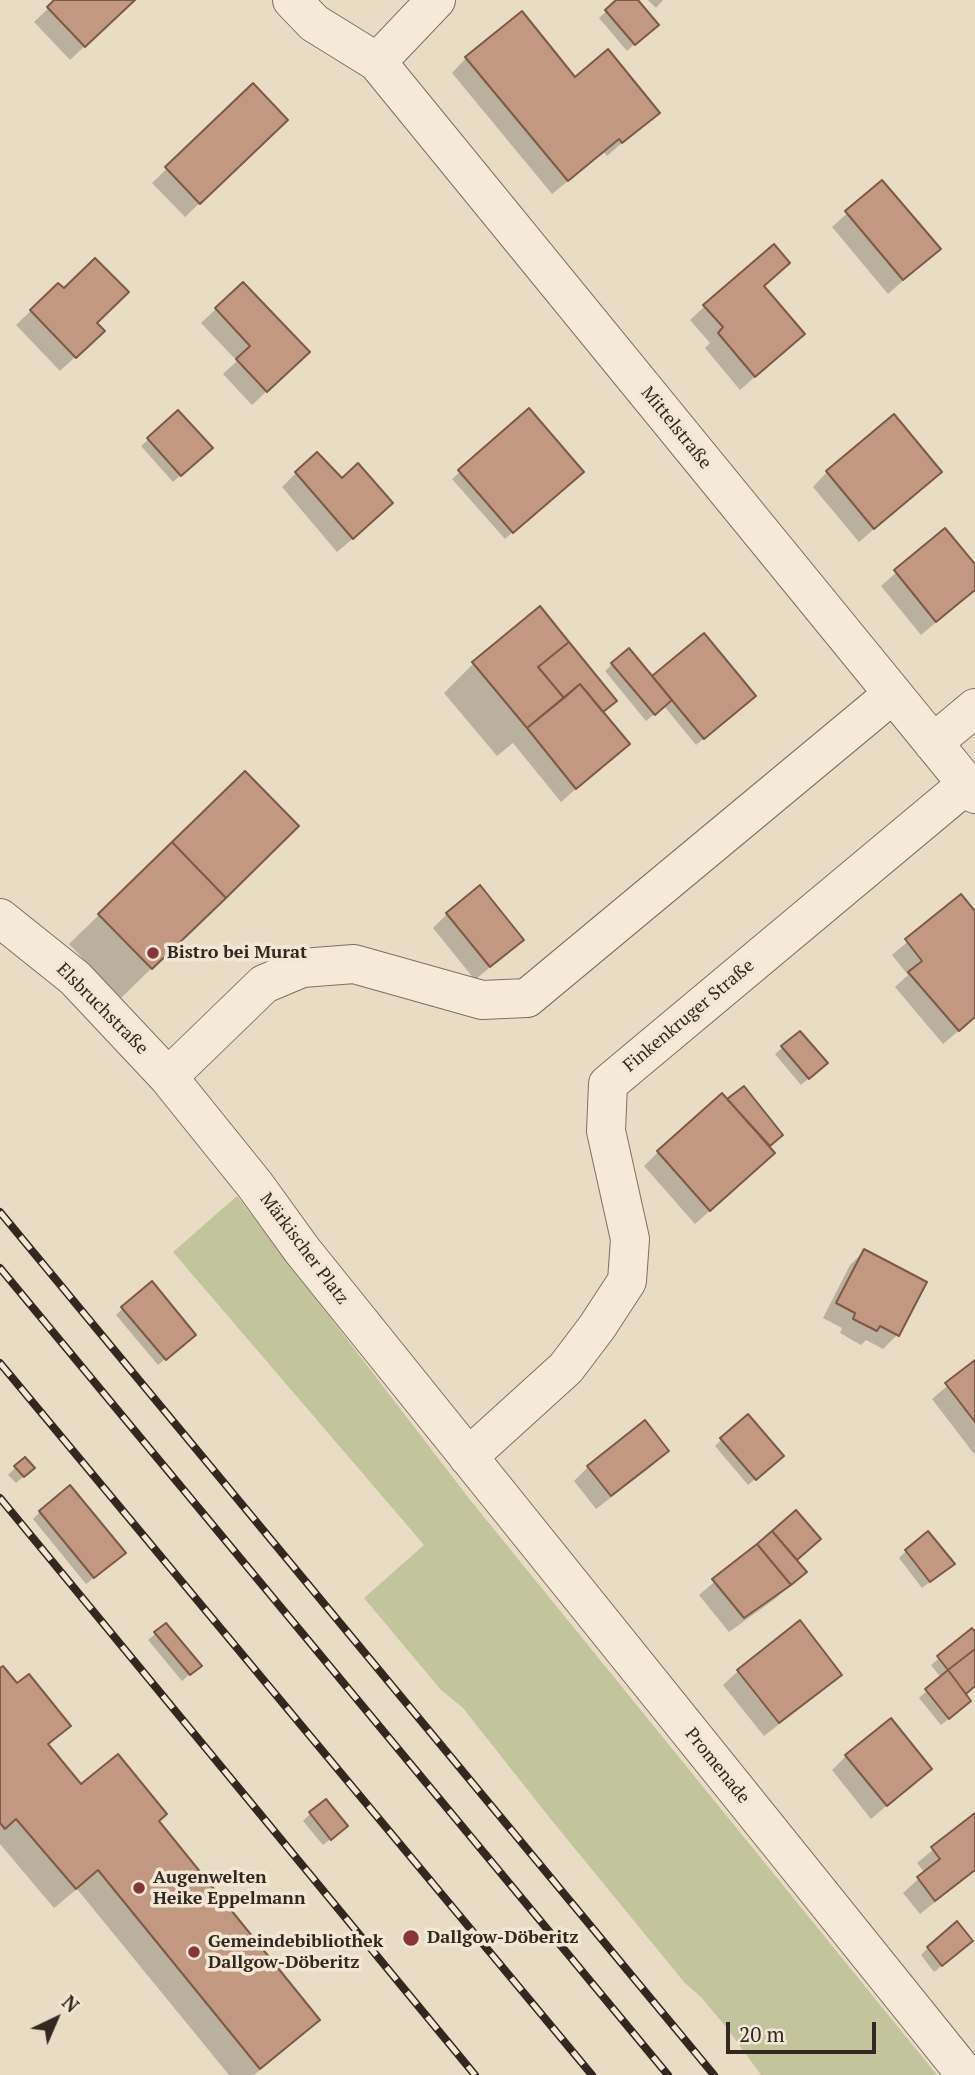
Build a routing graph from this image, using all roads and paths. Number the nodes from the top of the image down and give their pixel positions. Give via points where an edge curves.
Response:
1 (292, 0) edge
2 (436, 0) edge
3 (377, 62) junction
4 (892, 694) junction
5 (975, 708) edge
6 (933, 743) junction
7 (971, 789) edge
8 (0, 918) edge
9 (168, 1077) junction
10 (468, 1457) junction
11 (966, 2075) edge

1 - 3 street, Mittelstraße via 314,23
2 - 3 street
3 - 4 street, Mittelstraße
4 - 6 street, Mittelstraße
4 - 9 street via 527,998 482,1000 355,964 302,968 264,984
5 - 6 street
6 - 7 street, Mittelstraße
7 - 10 street, Finkenkruger Straße via 608,1084 606,1131 630,1238 627,1281 566,1368
8 - 9 street, Elsbruchstraße via 75,978
9 - 10 street, Märkischer Platz
10 - 11 street, Promenade

